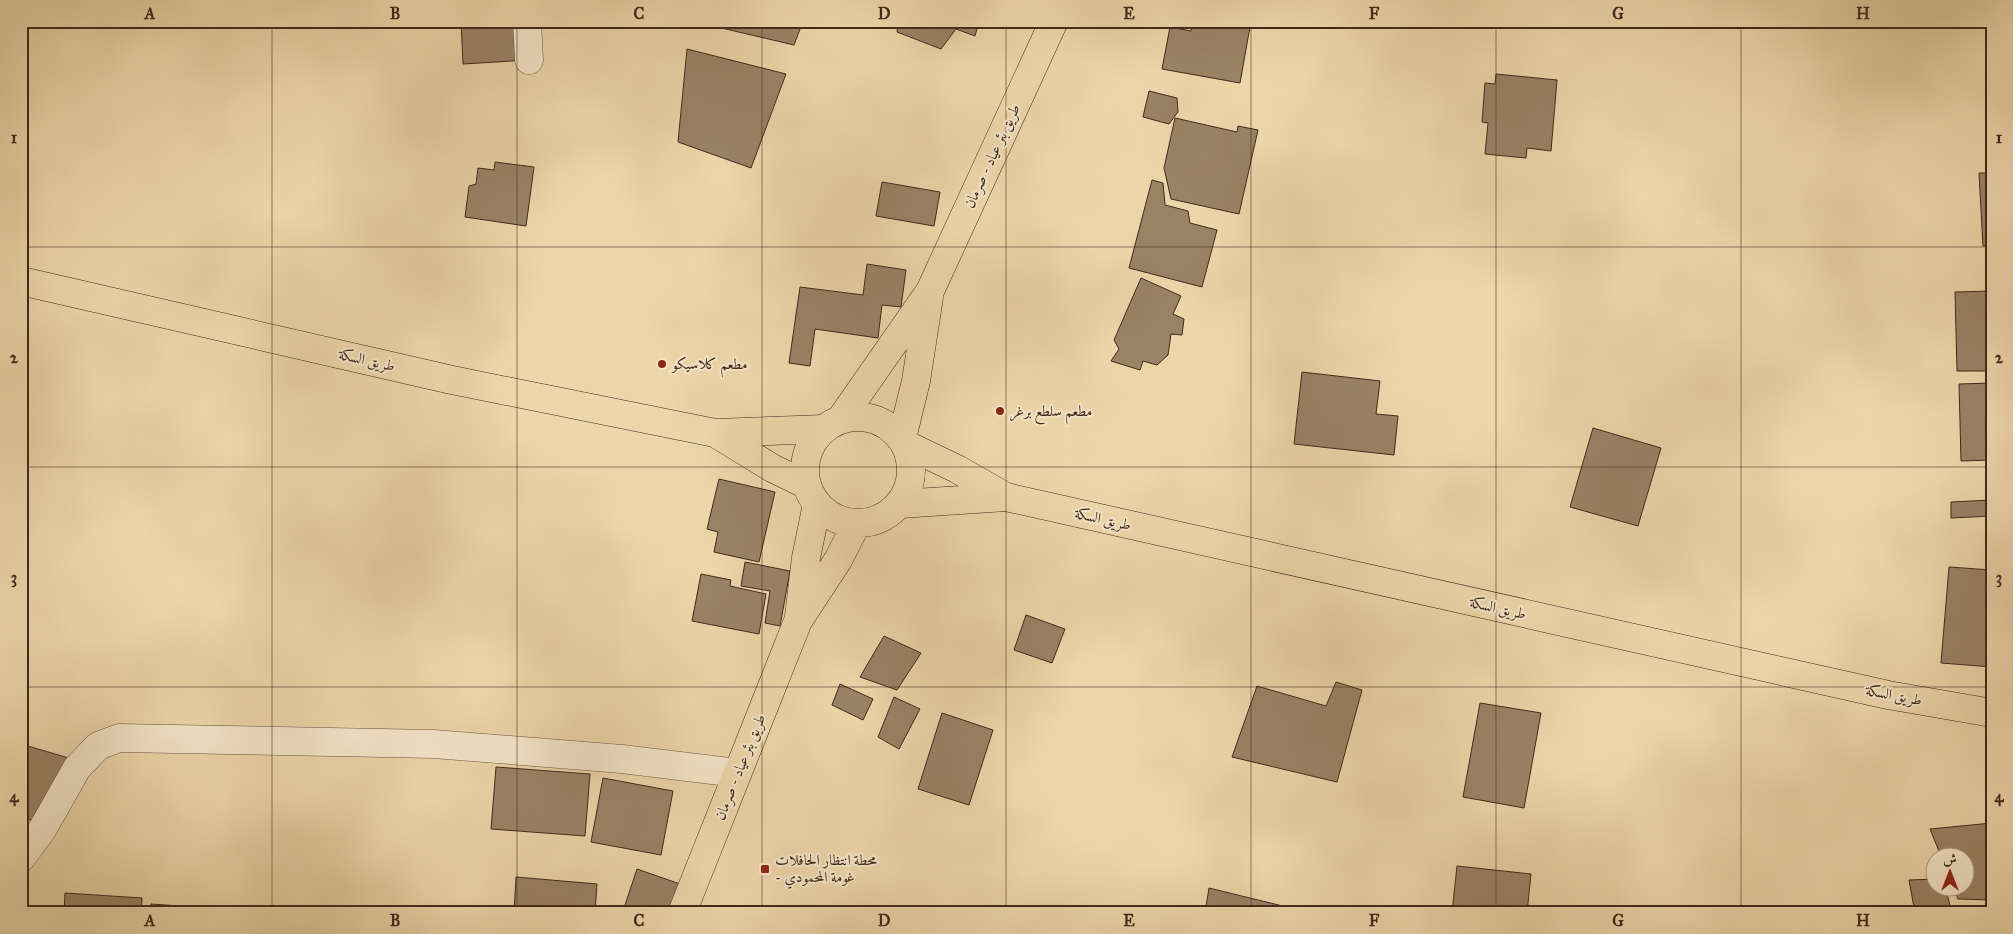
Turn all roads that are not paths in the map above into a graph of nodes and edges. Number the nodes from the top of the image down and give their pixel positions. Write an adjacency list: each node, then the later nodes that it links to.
1 (527, 21): 3 (street)
2 (1054, 21): 5 (main road, طريق بئر عياد - صرمان)
3 (529, 60)
4 (21, 281): 7 (main road, طريق السكة)
5 (930, 291): 6 (main road); 8 (main road)
6 (832, 424): 7 (main road); 8 (main road); 9 (main road)
7 (715, 433): 9 (main road)
8 (904, 441): 10 (main road, طريق السكة); 11 (main road)
9 (812, 495): 12 (main road); 13 (main road)
10 (1006, 497): 11 (main road, طريق السكة); 14 (main road, طريق السكة)
11 (900, 504): 12 (main road)
12 (856, 523): 13 (main road)
13 (798, 621): 15 (main road, طريق بئر عياد - صرمان)
14 (1992, 713)
15 (737, 774): 16 (street); 17 (main road, طريق بئر عياد - صرمان)
16 (21, 858)
17 (682, 913)

